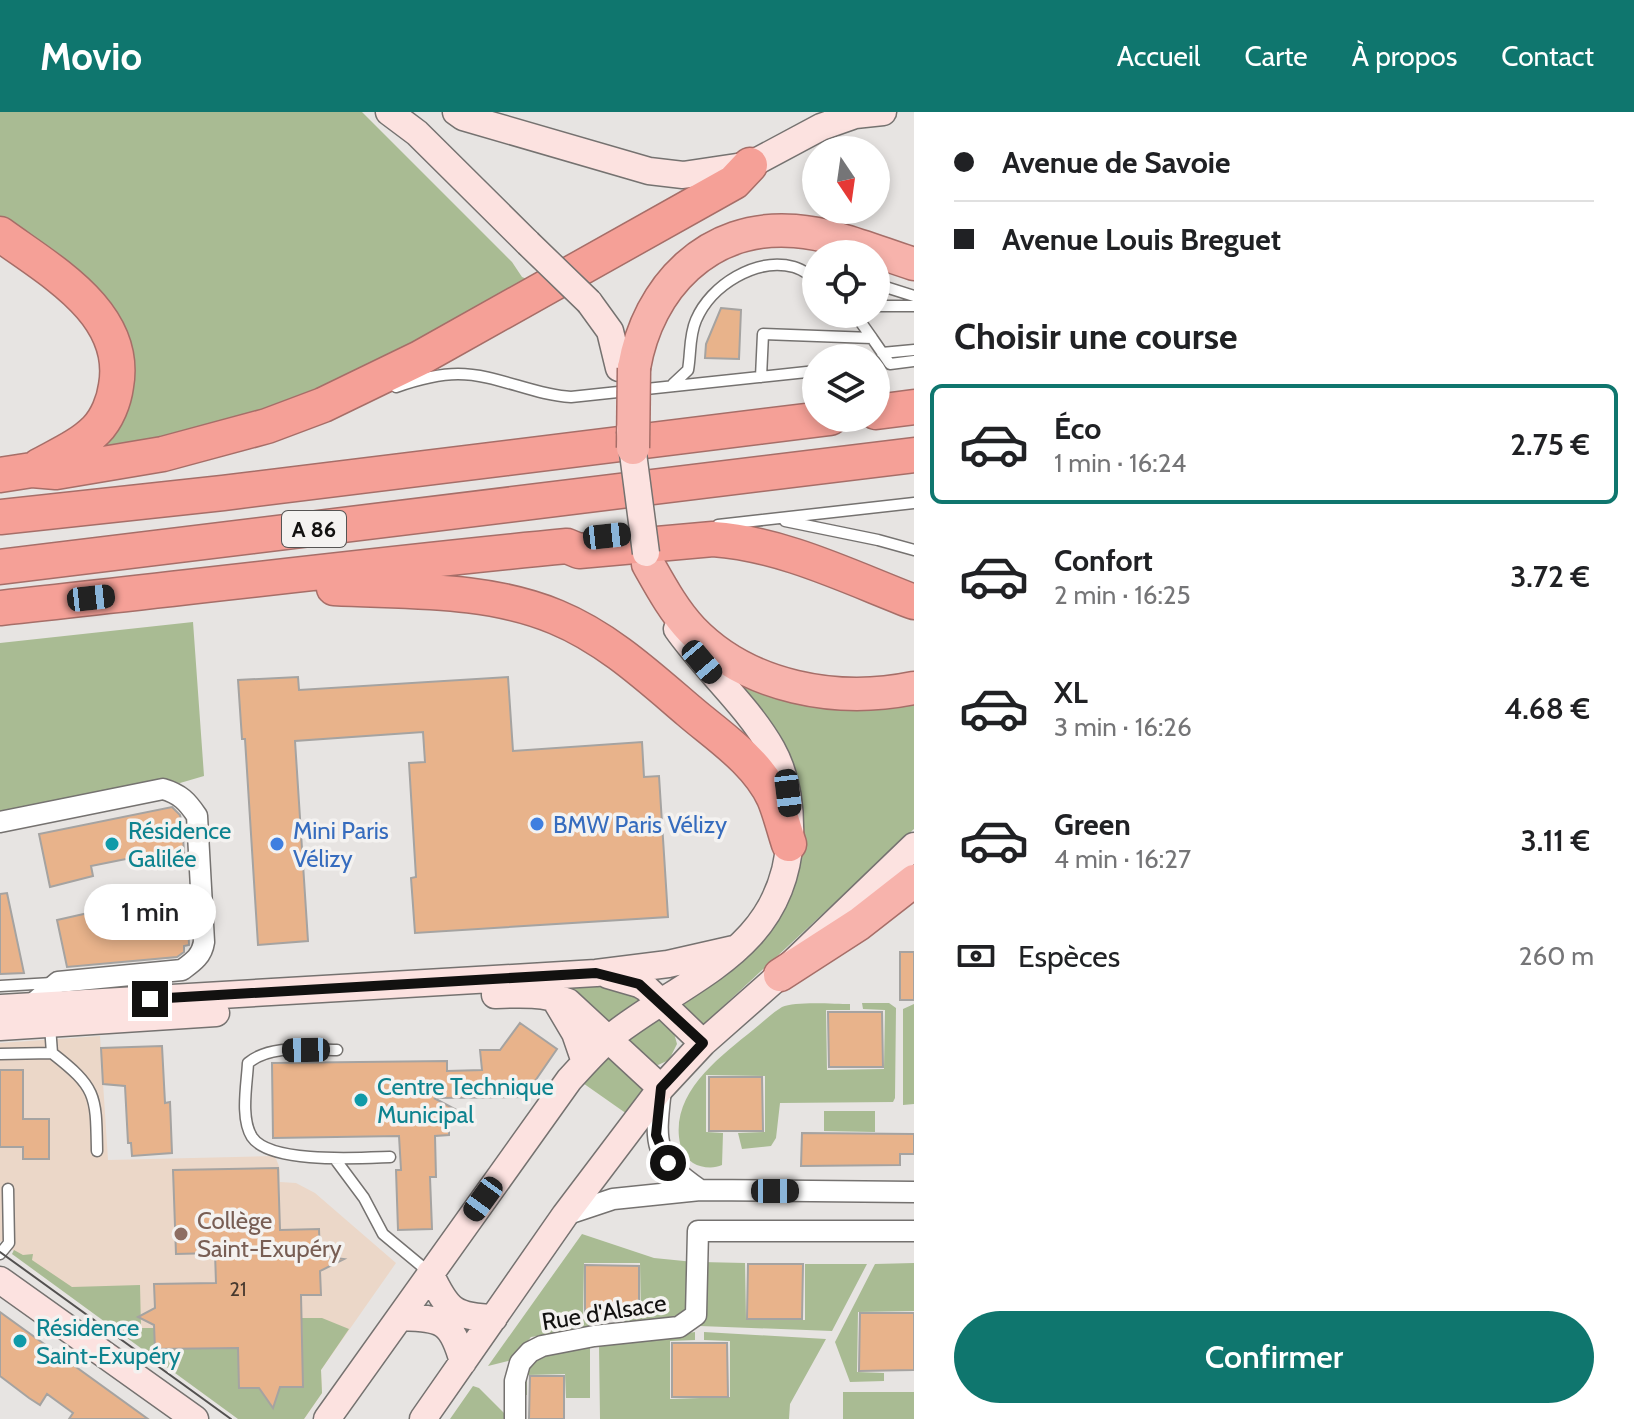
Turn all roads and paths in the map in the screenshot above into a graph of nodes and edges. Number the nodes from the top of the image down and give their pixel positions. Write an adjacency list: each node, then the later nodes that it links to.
1 (389, 112): 4 (main road)
2 (456, 112): 5 (main road)
3 (883, 112): 5 (main road)
4 (410, 123): 20 (main road, bridge)
5 (750, 165): 29 (highway)
6 (0, 234): 32 (highway)
7 (914, 264): 20 (highway)
8 (802, 270): 23 (lane)
9 (890, 288): 10 (lane)
10 (914, 296)
11 (890, 306): 12 (lane)
12 (914, 306)
13 (866, 328): 14 (lane)
14 (872, 338): 15 (lane); 22 (lane)
15 (876, 344)
16 (914, 350): 17 (lane)
17 (890, 352)
18 (914, 361): 19 (lane)
19 (890, 364)
20 (626, 368): 30 (highway, bridge)
21 (802, 373): 22 (lane)
22 (761, 377): 23 (lane)
23 (668, 386): 24 (lane)
24 (386, 391)
25 (361, 399): 29 (lane)
26 (914, 407): 27 (highway)
27 (890, 410)
28 (802, 421): 34 (highway, A 86)
29 (267, 426): 32 (highway)
30 (633, 448): 38 (main road, bridge)
31 (914, 455): 40 (highway, A 86)
32 (16, 472)
33 (914, 503): 35 (lane)
34 (0, 517)
35 (776, 519): 36 (lane); 39 (lane)
36 (700, 527)
37 (625, 534): 38 (lane)
38 (650, 549): 44 (highway); 46 (main road)
39 (914, 550)
40 (0, 567)
41 (242, 583): 42 (highway); 43 (highway); 46 (highway)
42 (914, 602)
43 (0, 608)
44 (914, 688)
45 (0, 822): 52 (street)
46 (789, 844): 49 (main road)
47 (914, 846): 51 (main road)
48 (914, 881): 51 (highway)
49 (737, 948): 50 (main road); 55 (main road)
50 (596, 973): 55 (main road); 57 (main road)
51 (780, 975): 60 (main road)
52 (58, 982): 53 (lane); 57 (street)
53 (0, 986)
54 (554, 996): 57 (main road); 59 (main road); 64 (main road)
55 (661, 1003): 59 (main road); 60 (main road)
56 (0, 1008): 57 (main road)
57 (40, 1015): 58 (main road); 62 (lane)
58 (0, 1027)
59 (609, 1039): 64 (main road); 65 (main road)
60 (703, 1043): 65 (main road)
61 (337, 1050): 68 (lane)
62 (52, 1053): 63 (lane); 66 (lane)
63 (0, 1054)
64 (585, 1062): 75 (main road)
65 (661, 1088): 70 (street); 72 (main road)
66 (97, 1151)
67 (390, 1157): 68 (lane)
68 (335, 1159): 75 (lane)
69 (8, 1189): 74 (lane)
70 (700, 1190): 71 (street); 72 (street)
71 (914, 1192)
72 (565, 1215): 78 (main road)
73 (914, 1231): 83 (street, Rue d'Alsace)
74 (0, 1254)
75 (430, 1273): 77 (main road); 78 (main road)
76 (0, 1280): 80 (main road)
77 (400, 1317): 79 (main road); 81 (main road)
78 (494, 1318): 79 (main road)
79 (463, 1362): 82 (main road)
80 (195, 1419)
81 (327, 1419)
82 (423, 1419)
83 (515, 1419)

